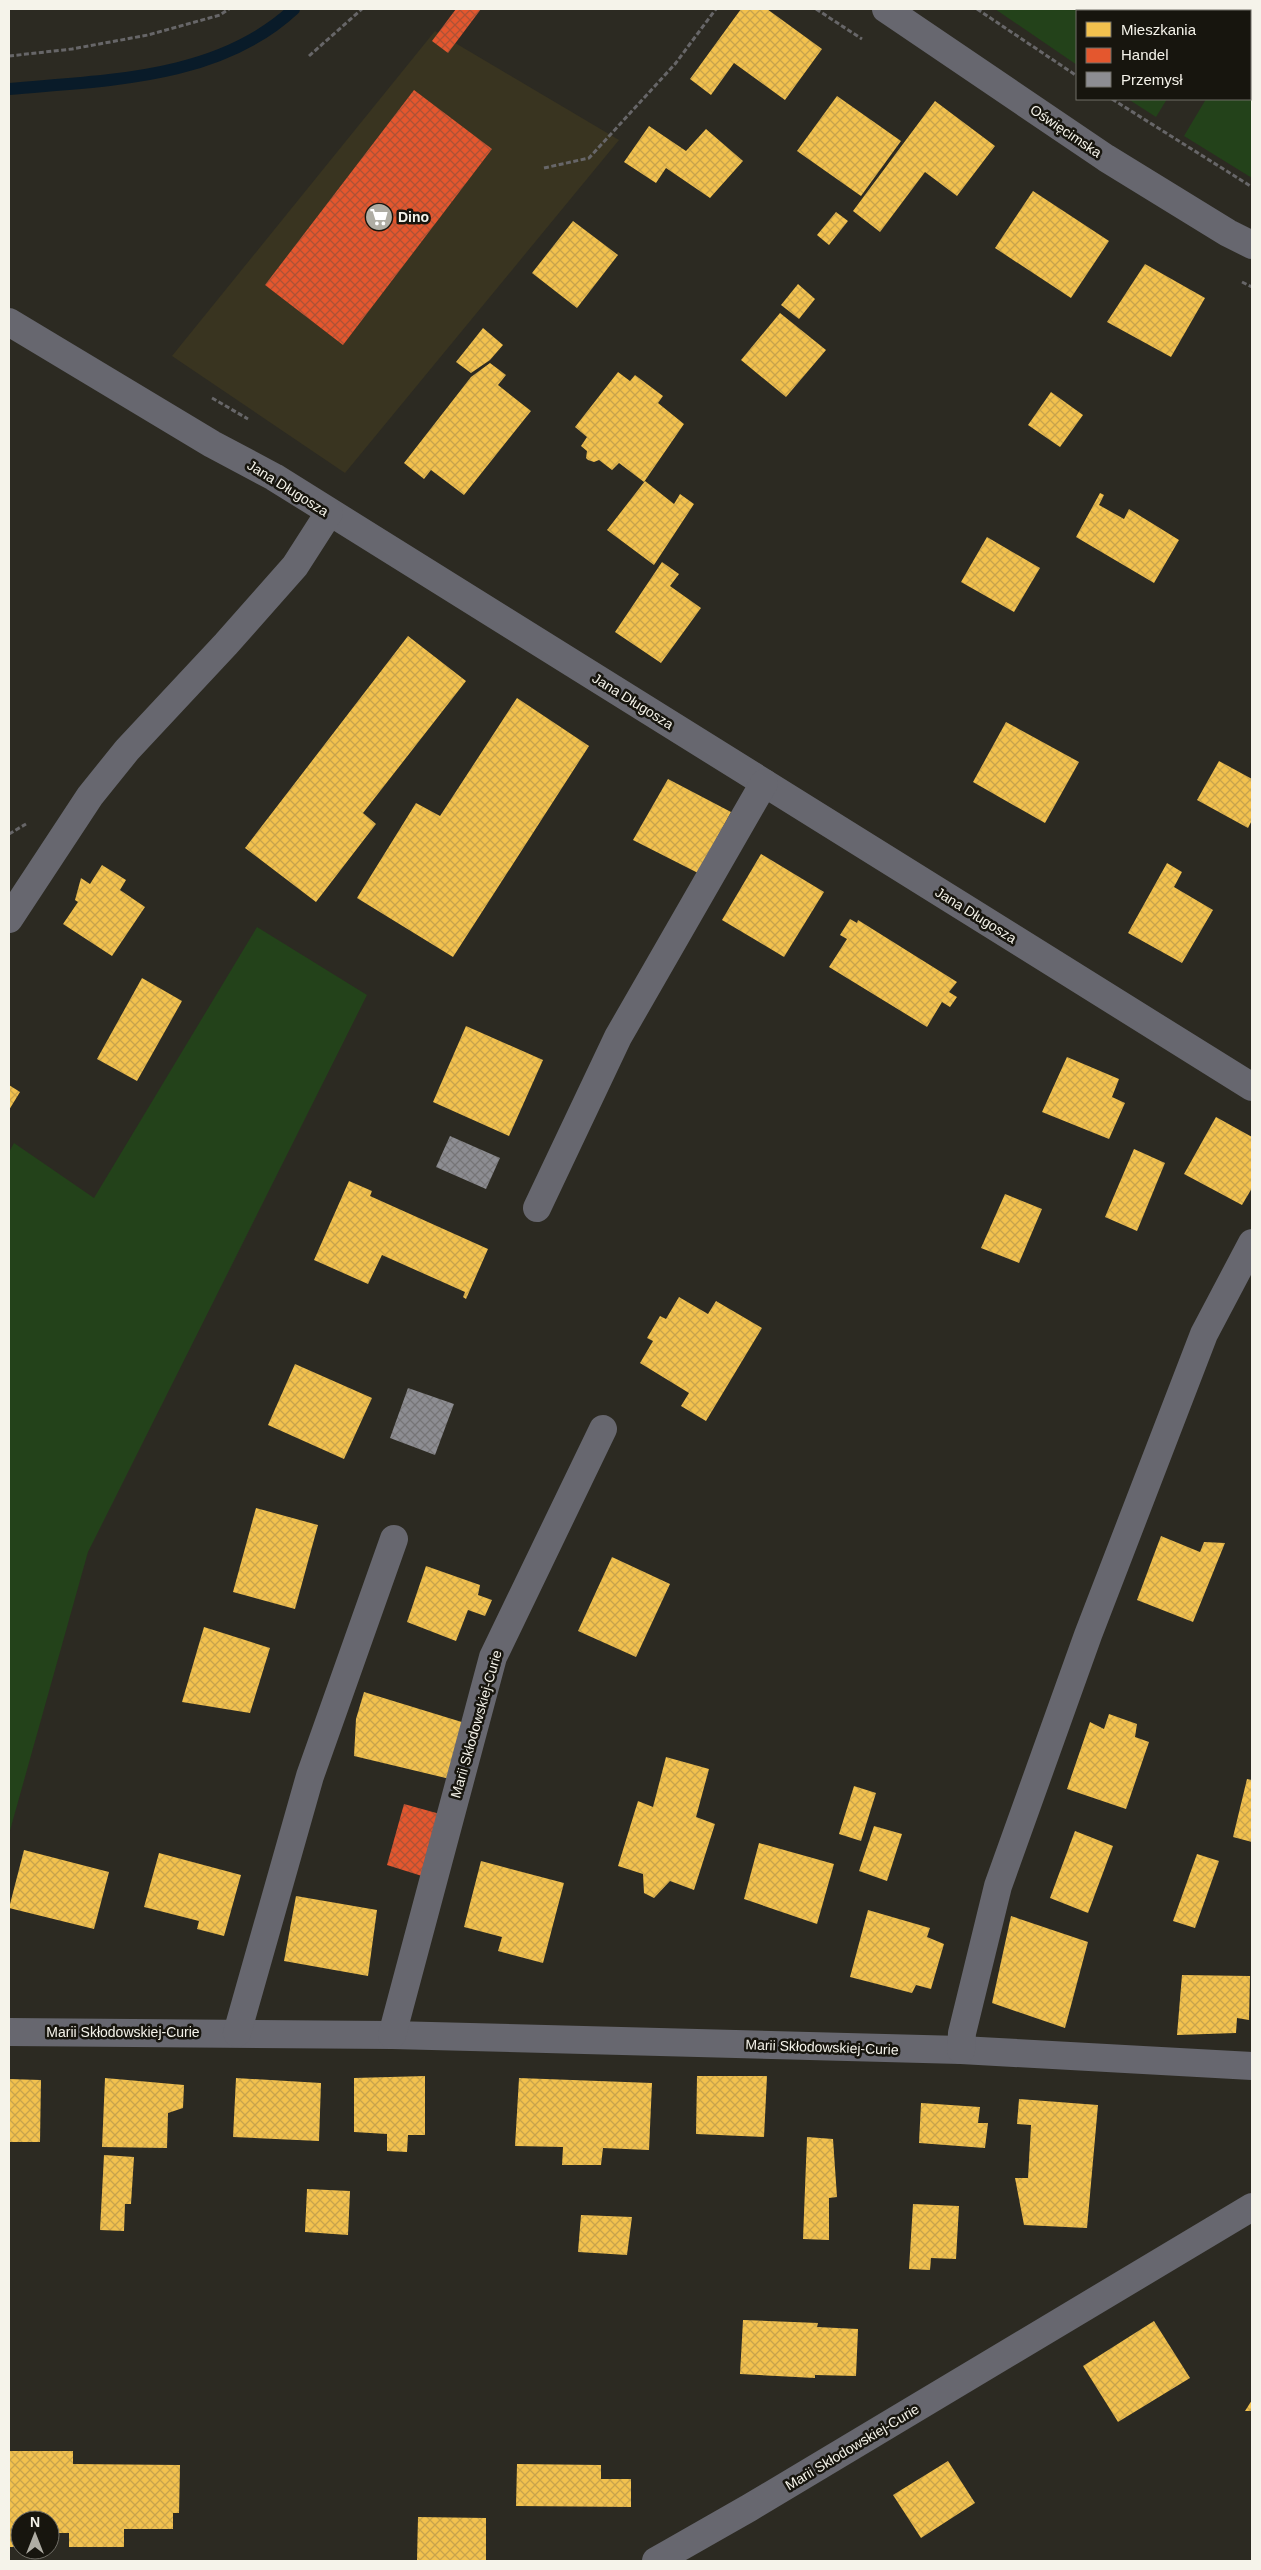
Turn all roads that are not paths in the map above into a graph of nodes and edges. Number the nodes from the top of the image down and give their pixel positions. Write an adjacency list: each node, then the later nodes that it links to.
1 (886, 9): 2 (street, Oświęcimska)
2 (1252, 245)
3 (9, 322): 4 (street, Jana Długosza)
4 (329, 513): 5 (street, Jana Długosza); 6 (street)
5 (764, 783): 7 (street, Jana Długosza); 8 (street)
6 (9, 919)
7 (1252, 1087)
8 (537, 1208)
9 (1252, 1243): 15 (street)
10 (603, 1429): 14 (street, Marii Skłodowskiej-Curie)
11 (394, 1539): 13 (street)
12 (9, 2032): 13 (street, Marii Skłodowskiej-Curie)
13 (237, 2033): 14 (street, Marii Skłodowskiej-Curie)
14 (392, 2035): 15 (street, Marii Skłodowskiej-Curie)
15 (961, 2050): 16 (street, Marii Skłodowskiej-Curie)
16 (1252, 2066)
17 (1252, 2207): 18 (street, Marii Skłodowskiej-Curie)
18 (656, 2561)

